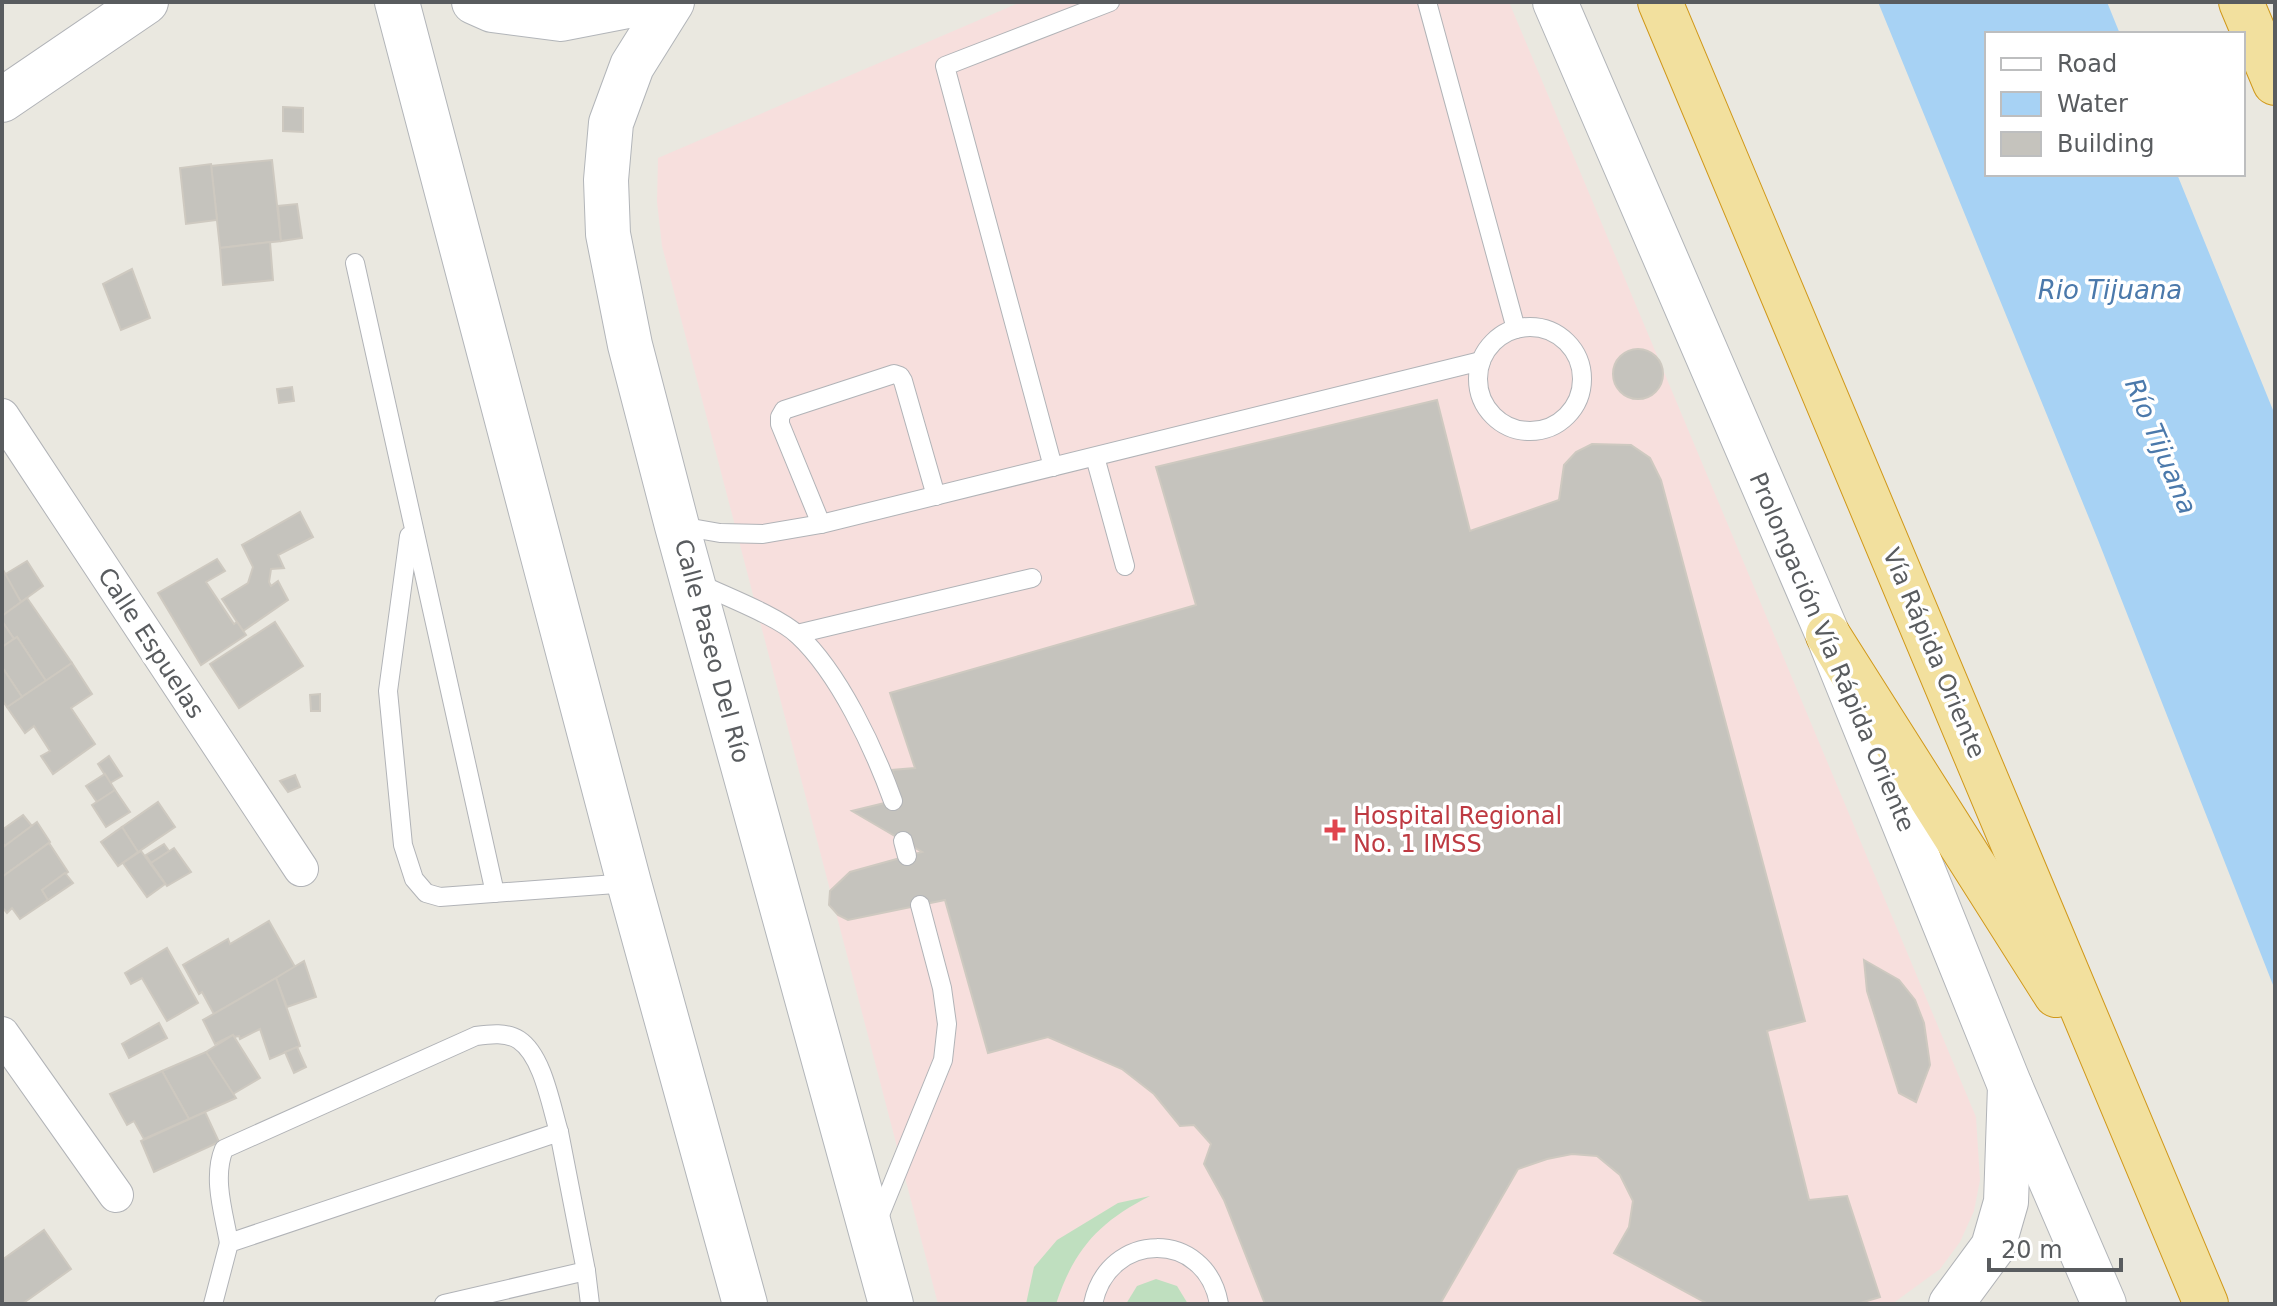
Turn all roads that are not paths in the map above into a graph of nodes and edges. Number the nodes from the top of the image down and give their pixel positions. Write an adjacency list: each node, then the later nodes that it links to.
1 (146, 2): 12 (main road)
2 (397, 2): 30 (main road)
3 (474, 2): 4 (main road)
4 (635, 2)
5 (672, 2): 22 (main road, Calle Paseo Del Río)
6 (1110, 2): 18 (lane)
7 (1427, 2): 14 (lane)
8 (1555, 2): 27 (main road, Prolongación Vía Rápida Oriente)
9 (1660, 2): 35 (highway, Vía Rápida Oriente)
10 (2241, 2): 11 (highway)
11 (2275, 83)
12 (2, 100)
13 (355, 263): 20 (lane)
14 (1516, 329): 15 (lane); 15 (lane)
15 (1481, 361): 17 (lane)
16 (2, 416): 29 (street, Calle Espuelas)
17 (1095, 457): 18 (lane); 23 (lane)
18 (1053, 467): 19 (lane)
19 (936, 496): 21 (lane); 21 (lane)
20 (410, 521): 31 (lane); 31 (lane)
21 (821, 524): 22 (lane)
22 (677, 526): 25 (main road, Calle Paseo Del Río)
23 (1125, 566)
24 (1032, 578): 26 (lane)
25 (692, 580): 26 (lane); 38 (main road, Calle Paseo Del Río)
26 (797, 634): 28 (lane)
27 (1828, 635): 34 (main road, Prolongación Vía Rápida Oriente); 35 (highway)
28 (893, 801)
29 (301, 869)
30 (629, 883): 31 (lane); 45 (main road)
31 (495, 893)
32 (920, 905): 38 (lane)
33 (2, 1034): 37 (street)
34 (2010, 1086): 48 (main road); 49 (main road, Prolongación Vía Rápida Oriente)
35 (2119, 1092): 50 (highway, Vía Rápida Oriente)
36 (559, 1132): 39 (lane); 39 (lane); 40 (lane)
37 (116, 1195)
38 (872, 1235): 46 (main road, Calle Paseo Del Río)
39 (229, 1243): 42 (lane)
40 (586, 1271): 43 (lane); 44 (lane)
41 (1219, 1299): 47 (lane)
42 (213, 1304)
43 (444, 1304)
44 (590, 1304)
45 (745, 1304)
46 (891, 1304)
47 (1093, 1304)
48 (1951, 1304)
49 (2104, 1304)
50 (2206, 1304)

